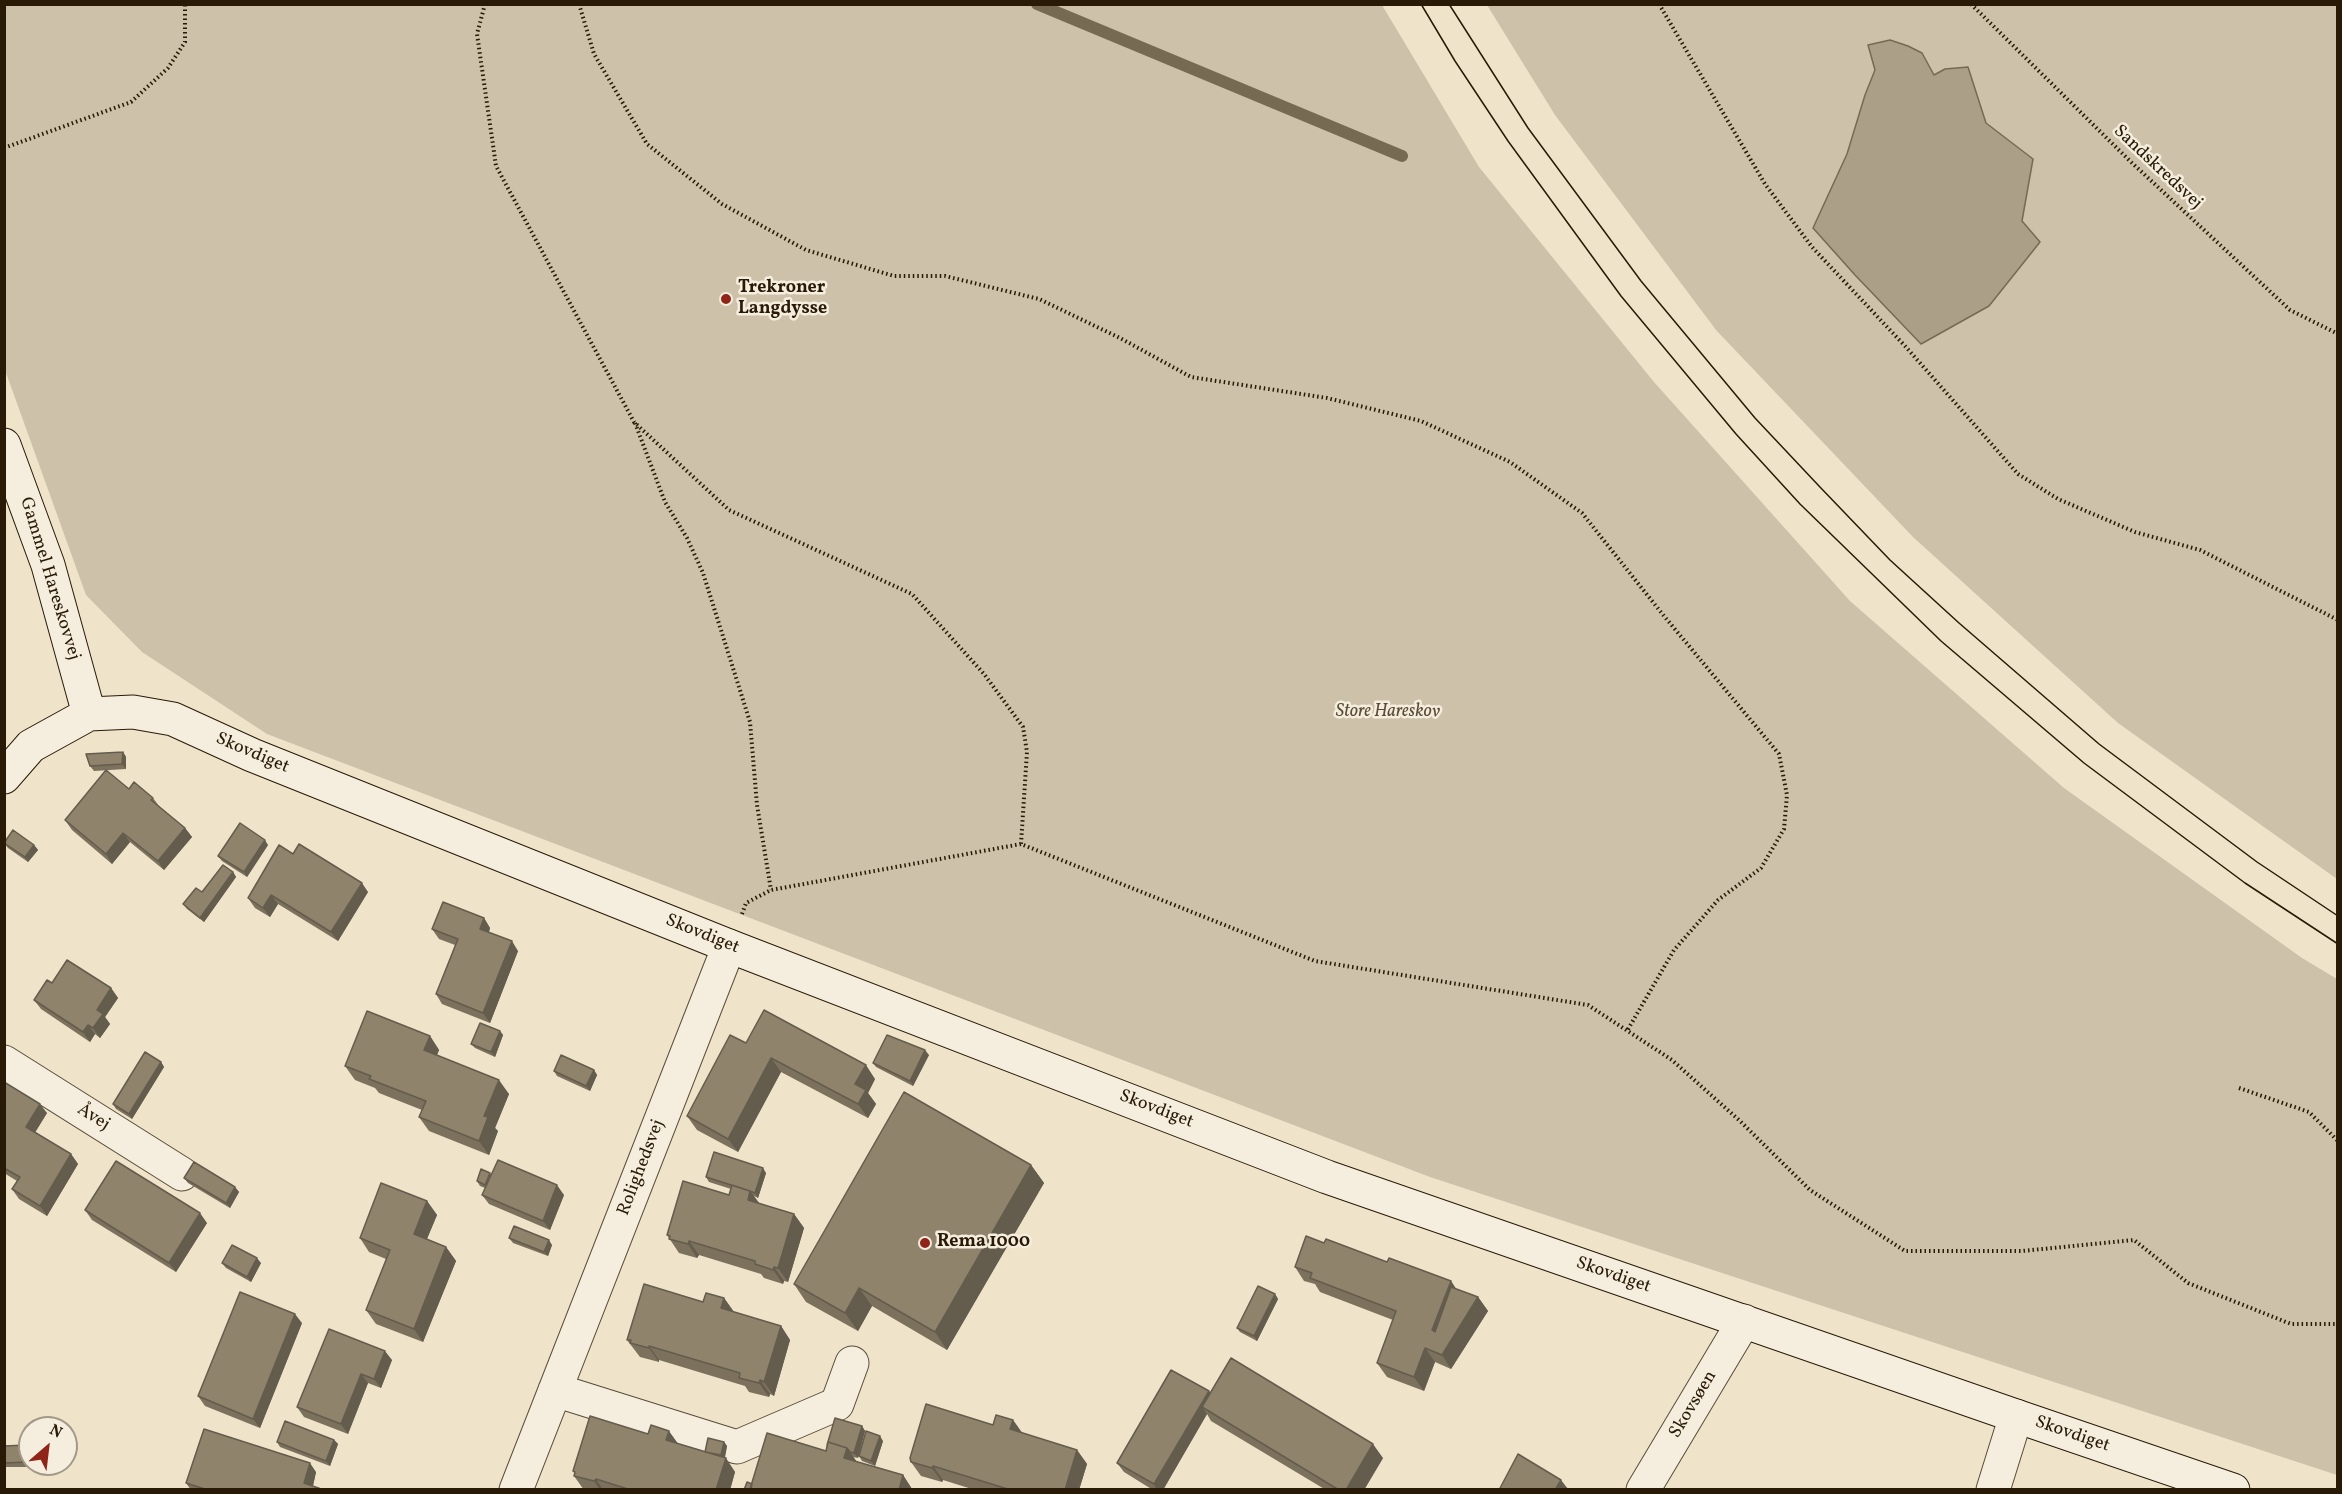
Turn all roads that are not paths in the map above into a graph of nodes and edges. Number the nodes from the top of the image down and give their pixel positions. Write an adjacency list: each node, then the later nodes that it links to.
1 (4, 444): 2 (street, Gammel Hareskovvej)
2 (89, 714): 3 (street); 4 (street, Skovdiget)
3 (4, 777)
4 (729, 946): 7 (street, Skovdiget); 9 (street, Rolighedsvej)
5 (4, 1062): 6 (street, Åvej)
6 (182, 1174)
7 (1744, 1321): 10 (street, Skovdiget); 12 (street, Skovsøen)
8 (852, 1364): 9 (street)
9 (555, 1390): 11 (street, Rolighedsvej)
10 (2016, 1416): 13 (street); 14 (street, Skovdiget)
11 (516, 1490)
12 (1643, 1490)
13 (1993, 1490)
14 (2233, 1490)

